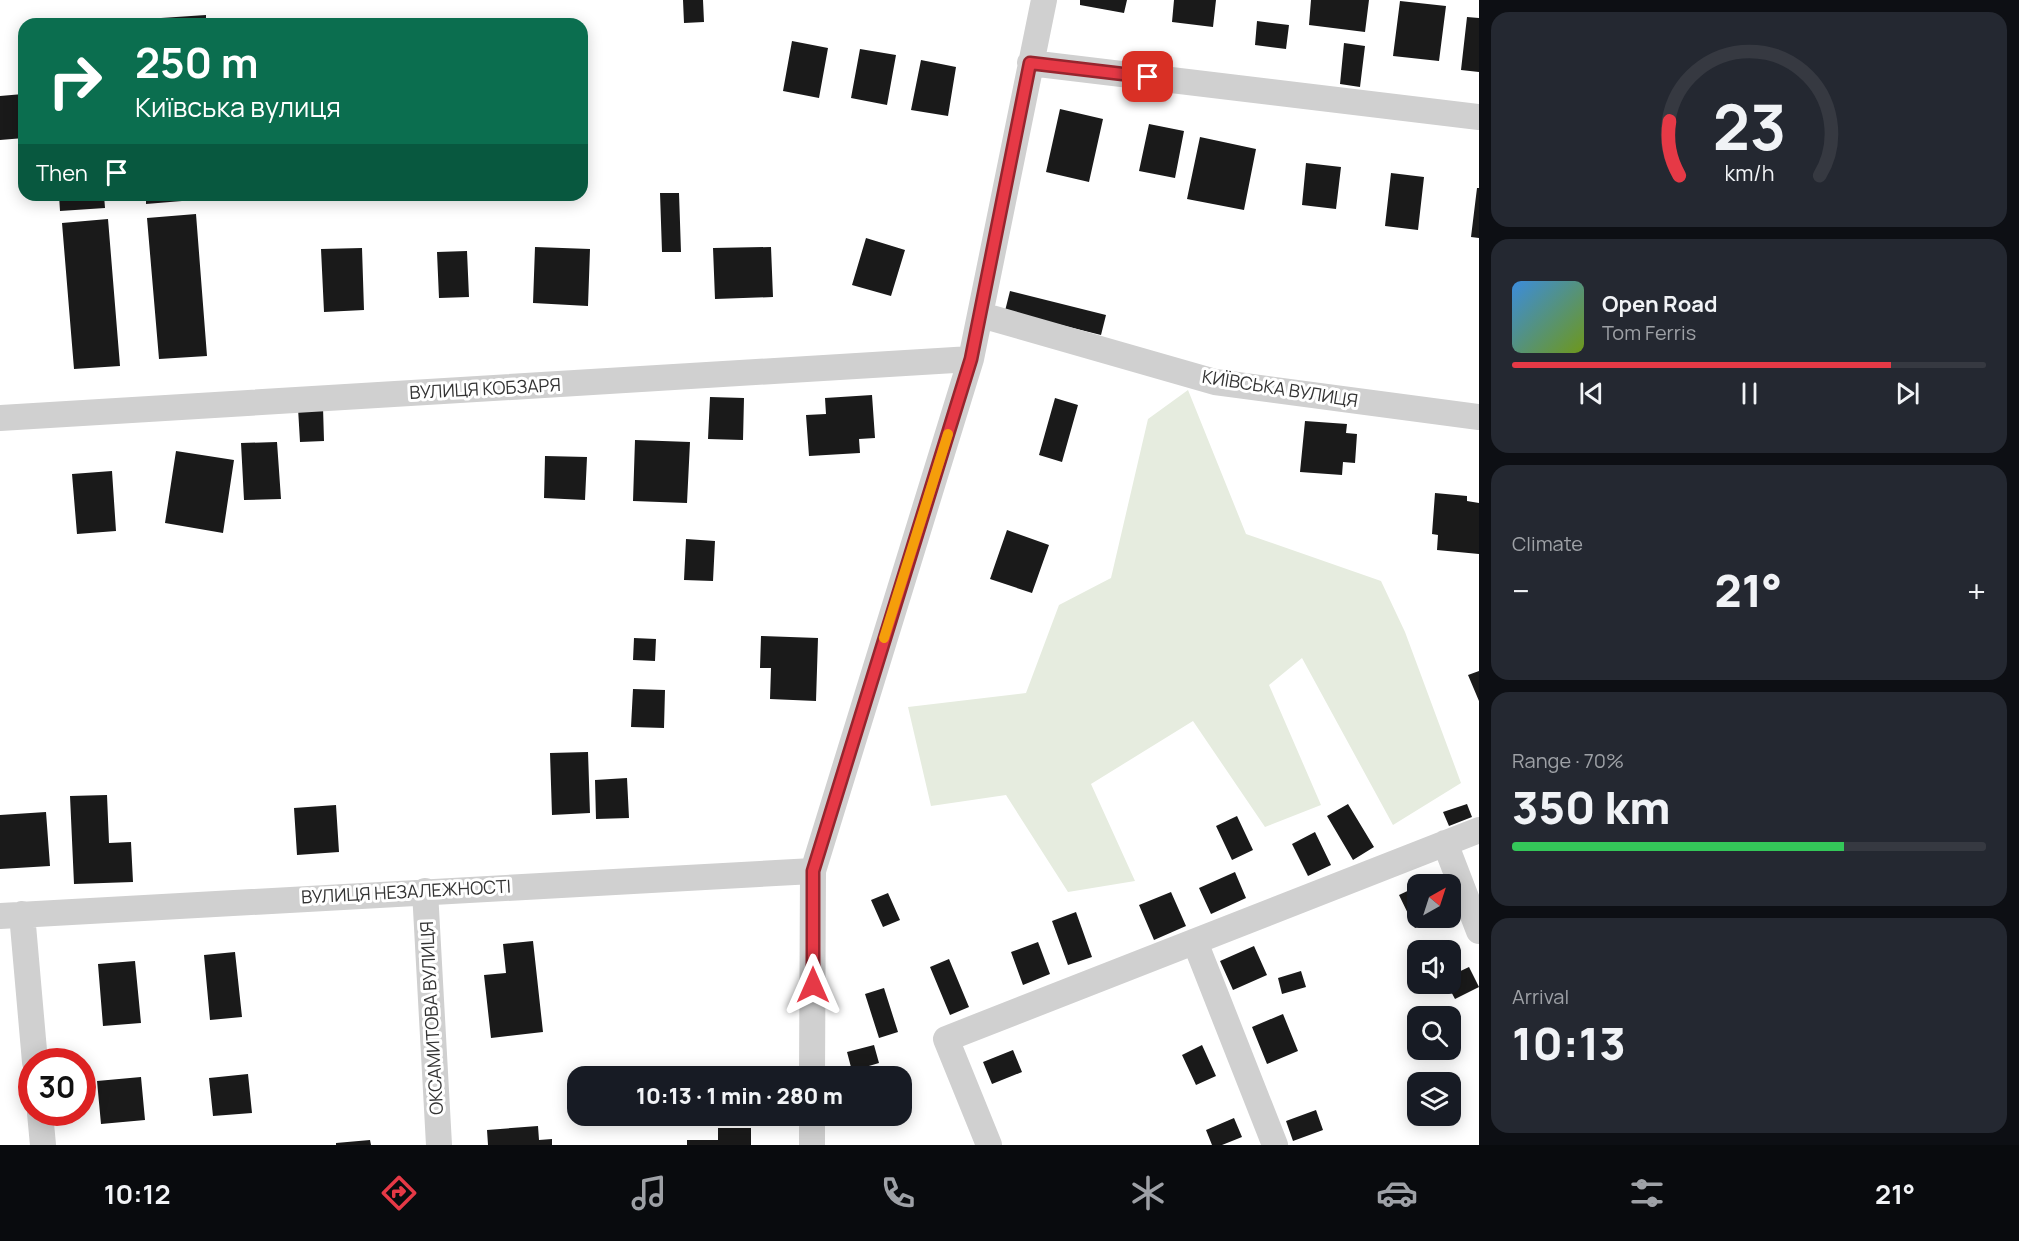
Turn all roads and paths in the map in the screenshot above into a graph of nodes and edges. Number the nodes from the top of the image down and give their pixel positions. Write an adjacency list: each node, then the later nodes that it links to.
1 (1044, 0): 2 (street)
2 (1030, 63): 3 (street); 4 (street)
3 (1479, 117)
4 (981, 315): 5 (street); 6 (street, КИЇВСЬКА ВУЛИЦЯ)
5 (971, 359): 7 (street, ВУЛИЦЯ КОБЗАРЯ); 10 (street)
6 (1479, 417)
7 (0, 418)
8 (1479, 830): 9 (street)
9 (1445, 843): 13 (street); 14 (street)
10 (813, 871): 11 (street, ВУЛИЦЯ НЕЗАЛЕЖНОСТІ); 16 (street)
11 (424, 891): 12 (street, ВУЛИЦЯ НЕЗАЛЕЖНОСТІ); 20 (street, ОКСАМИТОВА ВУЛИЦЯ)
12 (11, 915): 15 (street)
13 (1479, 931)
14 (1195, 942): 22 (street); 23 (street)
15 (33, 1048)
16 (812, 1066)
17 (41, 1126): 19 (street)
18 (812, 1126): 21 (street)
19 (43, 1145)
20 (439, 1145)
21 (812, 1145)
22 (989, 1145)
23 (1275, 1145)

